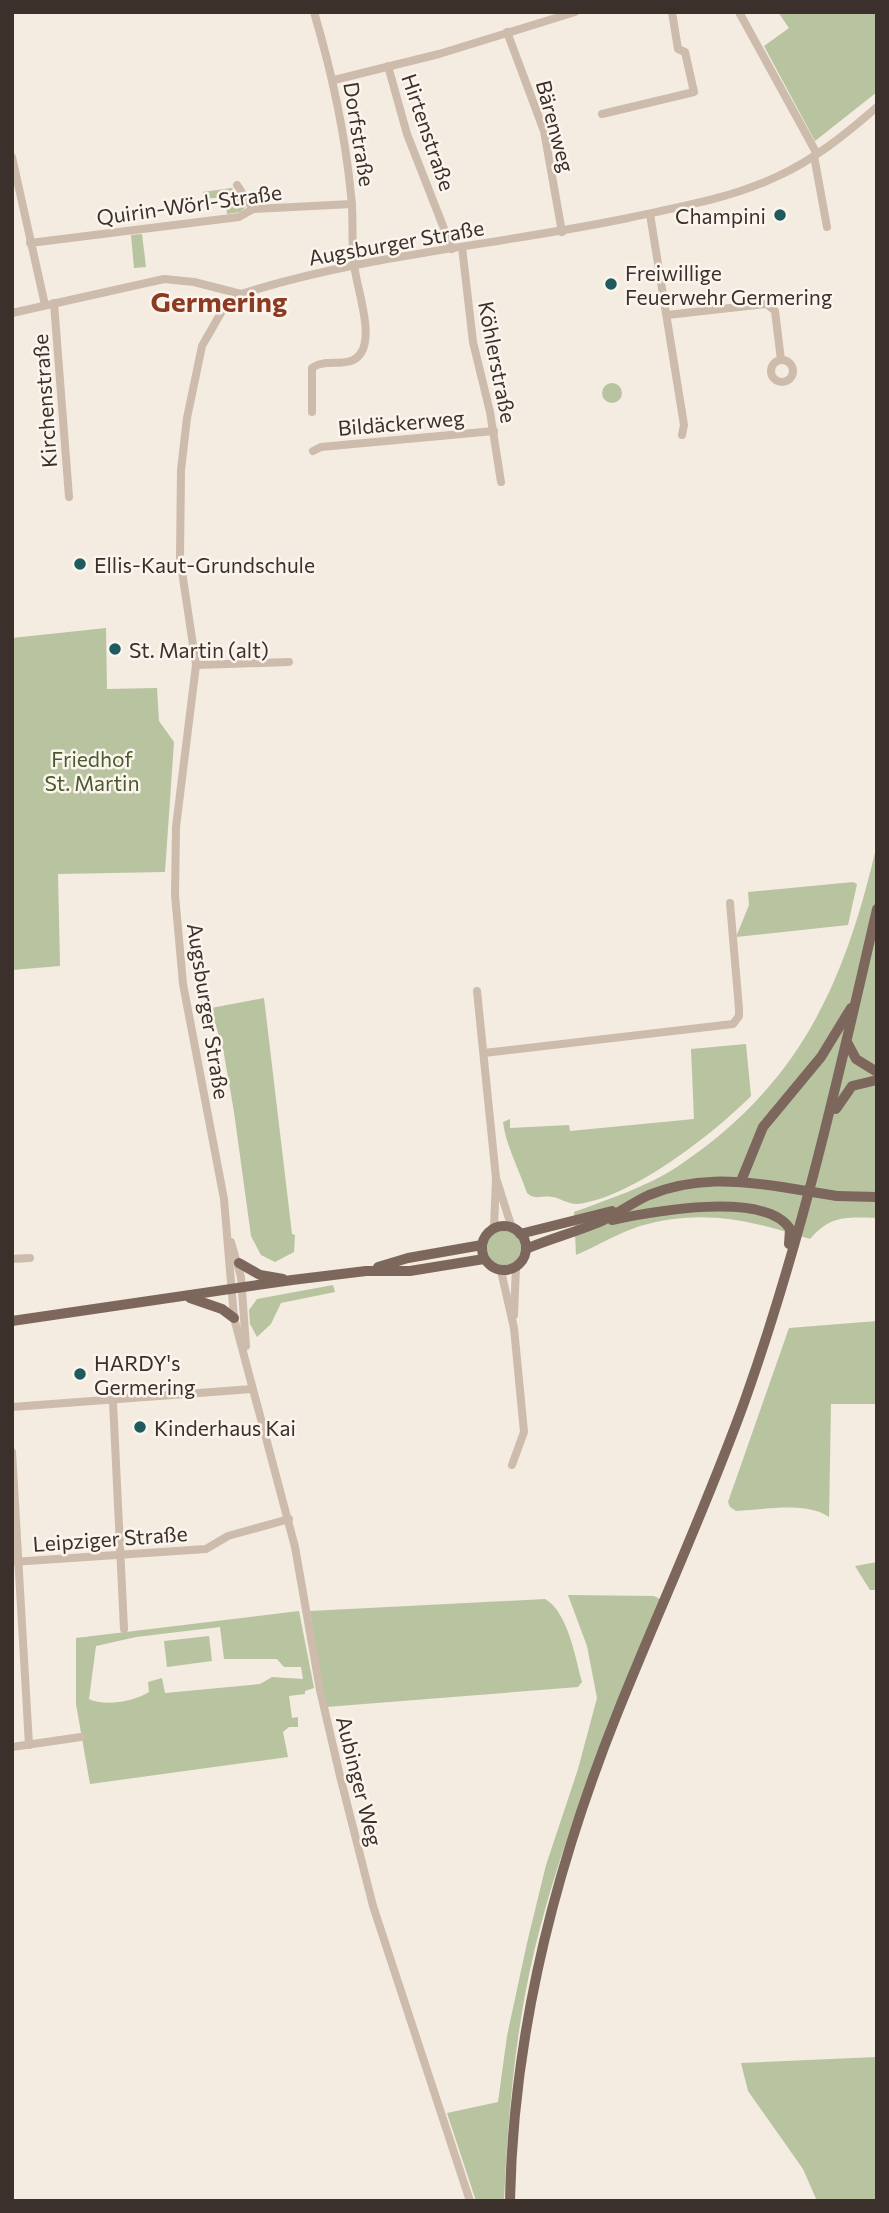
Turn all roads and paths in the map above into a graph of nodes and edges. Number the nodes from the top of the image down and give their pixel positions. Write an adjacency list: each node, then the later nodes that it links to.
1 (314, 12): 7 (street, Dorfstraße)
2 (575, 12): 5 (street)
3 (672, 12): 9 (street)
4 (739, 12): 10 (street)
5 (507, 32): 6 (street); 17 (street, Bärenweg)
6 (388, 66): 7 (street); 20 (street, Hirtenstraße)
7 (334, 80): 13 (street, Dorfstraße)
8 (877, 107): 10 (street, Augsburger Straße)
9 (602, 114)
10 (815, 155): 15 (street, Augsburger Straße); 16 (street)
11 (12, 157): 18 (street, Kirchenstraße)
12 (237, 185): 14 (street)
13 (352, 204): 14 (street, Quirin-Wörl-Straße); 21 (street, Dorfstraße)
14 (253, 209): 18 (street, Quirin-Wörl-Straße)
15 (650, 214): 17 (street, Augsburger Straße); 25 (street)
16 (827, 227)
17 (562, 232): 19 (street, Augsburger Straße)
18 (30, 243): 23 (street, Kirchenstraße)
19 (462, 247): 20 (street, Augsburger Straße); 28 (street, Köhlerstraße)
20 (452, 249): 21 (street, Augsburger Straße)
21 (354, 264): 22 (street, Augsburger Straße); 27 (street, Dorfstraße)
22 (241, 294): 23 (street); 34 (street, Augsburger Straße)
23 (49, 304): 24 (street); 32 (street, Kirchenstraße)
24 (12, 313)
25 (667, 315): 26 (street); 29 (street)
26 (781, 359)
27 (312, 412)
28 (494, 431): 30 (street, Bildäckerweg); 31 (street, Köhlerstraße)
29 (682, 435)
30 (313, 451)
31 (501, 482)
32 (69, 497)
33 (289, 662): 34 (street)
34 (196, 665): 51 (street, Augsburger Straße)
35 (730, 903): 40 (street)
36 (877, 909): 38 (main road)
37 (477, 991): 40 (street)
38 (857, 997): 39 (main road); 45 (main road)
39 (847, 1042): 41 (main road); 43 (main road)
40 (484, 1053): 44 (street)
41 (877, 1072)
42 (877, 1080): 43 (main road)
43 (831, 1112): 57 (main road)
44 (496, 1178): 49 (street); 50 (street)
45 (741, 1181): 46 (main road, bridge); 47 (main road)
46 (877, 1197)
47 (625, 1208): 48 (main road); 50 (main road)
48 (599, 1222): 53 (main road); 57 (main road)
49 (494, 1228): 50 (main road); 52 (main road)
50 (516, 1231): 53 (main road)
51 (229, 1236): 58 (street, Augsburger Straße); 63 (street, Augsburger Straße)
52 (482, 1245): 56 (main road); 61 (main road)
53 (526, 1249): 59 (main road)
54 (30, 1258): 55 (street)
55 (12, 1259)
56 (484, 1259): 60 (main road); 61 (main road)
57 (791, 1259): 82 (main road)
58 (239, 1263): 62 (main road); 63 (street, Augsburger Straße)
59 (516, 1267): 60 (main road); 67 (street)
60 (501, 1270): 67 (street)
61 (366, 1271): 62 (main road)
62 (292, 1280): 63 (main road)
63 (236, 1290): 64 (main road); 65 (street, Aubinger Weg); 68 (street, Aubinger Weg)
64 (188, 1297): 65 (main road); 66 (main road)
65 (234, 1318): 68 (street, Aubinger Weg)
66 (12, 1321)
67 (514, 1328): 73 (street)
68 (247, 1362): 69 (street, Aubinger Weg)
69 (252, 1389): 70 (street); 74 (street, Aubinger Weg)
70 (113, 1402): 71 (street); 75 (street)
71 (12, 1407)
72 (12, 1452): 76 (street)
73 (512, 1465)
74 (289, 1520): 75 (street, Leipziger Straße); 81 (street, Aubinger Weg)
75 (120, 1553): 76 (street, Leipziger Straße); 77 (street)
76 (16, 1562): 79 (street)
77 (124, 1629)
78 (81, 1738): 79 (street)
79 (29, 1745): 80 (street)
80 (12, 1747)
81 (470, 2201)
82 (510, 2201)

